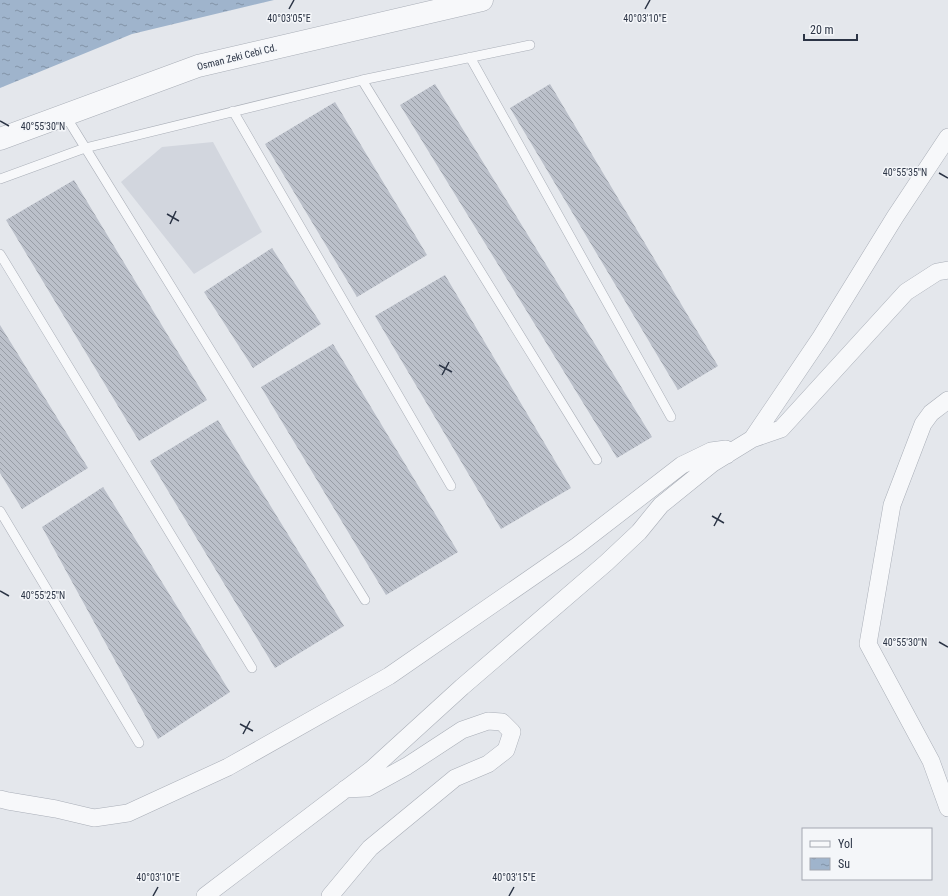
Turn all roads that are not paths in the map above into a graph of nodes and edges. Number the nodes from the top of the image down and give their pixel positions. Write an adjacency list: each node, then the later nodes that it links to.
1 (482, 0): 6 (street, Osman Zeki Cebi Cd.)
2 (530, 45): 3 (lane)
3 (470, 57): 4 (lane); 14 (lane)
4 (362, 80): 5 (lane); 17 (lane)
5 (233, 111): 9 (lane); 18 (lane)
6 (65, 115): 8 (street, Osman Zeki Cebi Cd.); 9 (lane)
7 (948, 137): 15 (street)
8 (0, 139)
9 (85, 148): 10 (lane); 20 (lane)
10 (0, 179)
11 (0, 254): 21 (lane)
12 (948, 270): 15 (street)
13 (948, 400): 25 (street)
14 (671, 416)
15 (752, 439): 16 (street)
16 (727, 455): 23 (street); 24 (street)
17 (597, 460)
18 (450, 486)
19 (0, 511): 22 (lane)
20 (365, 600)
21 (252, 668)
22 (139, 742)
23 (345, 789): 26 (street); 27 (street)
24 (0, 799)
25 (948, 808)
26 (205, 896)
27 (330, 896)

